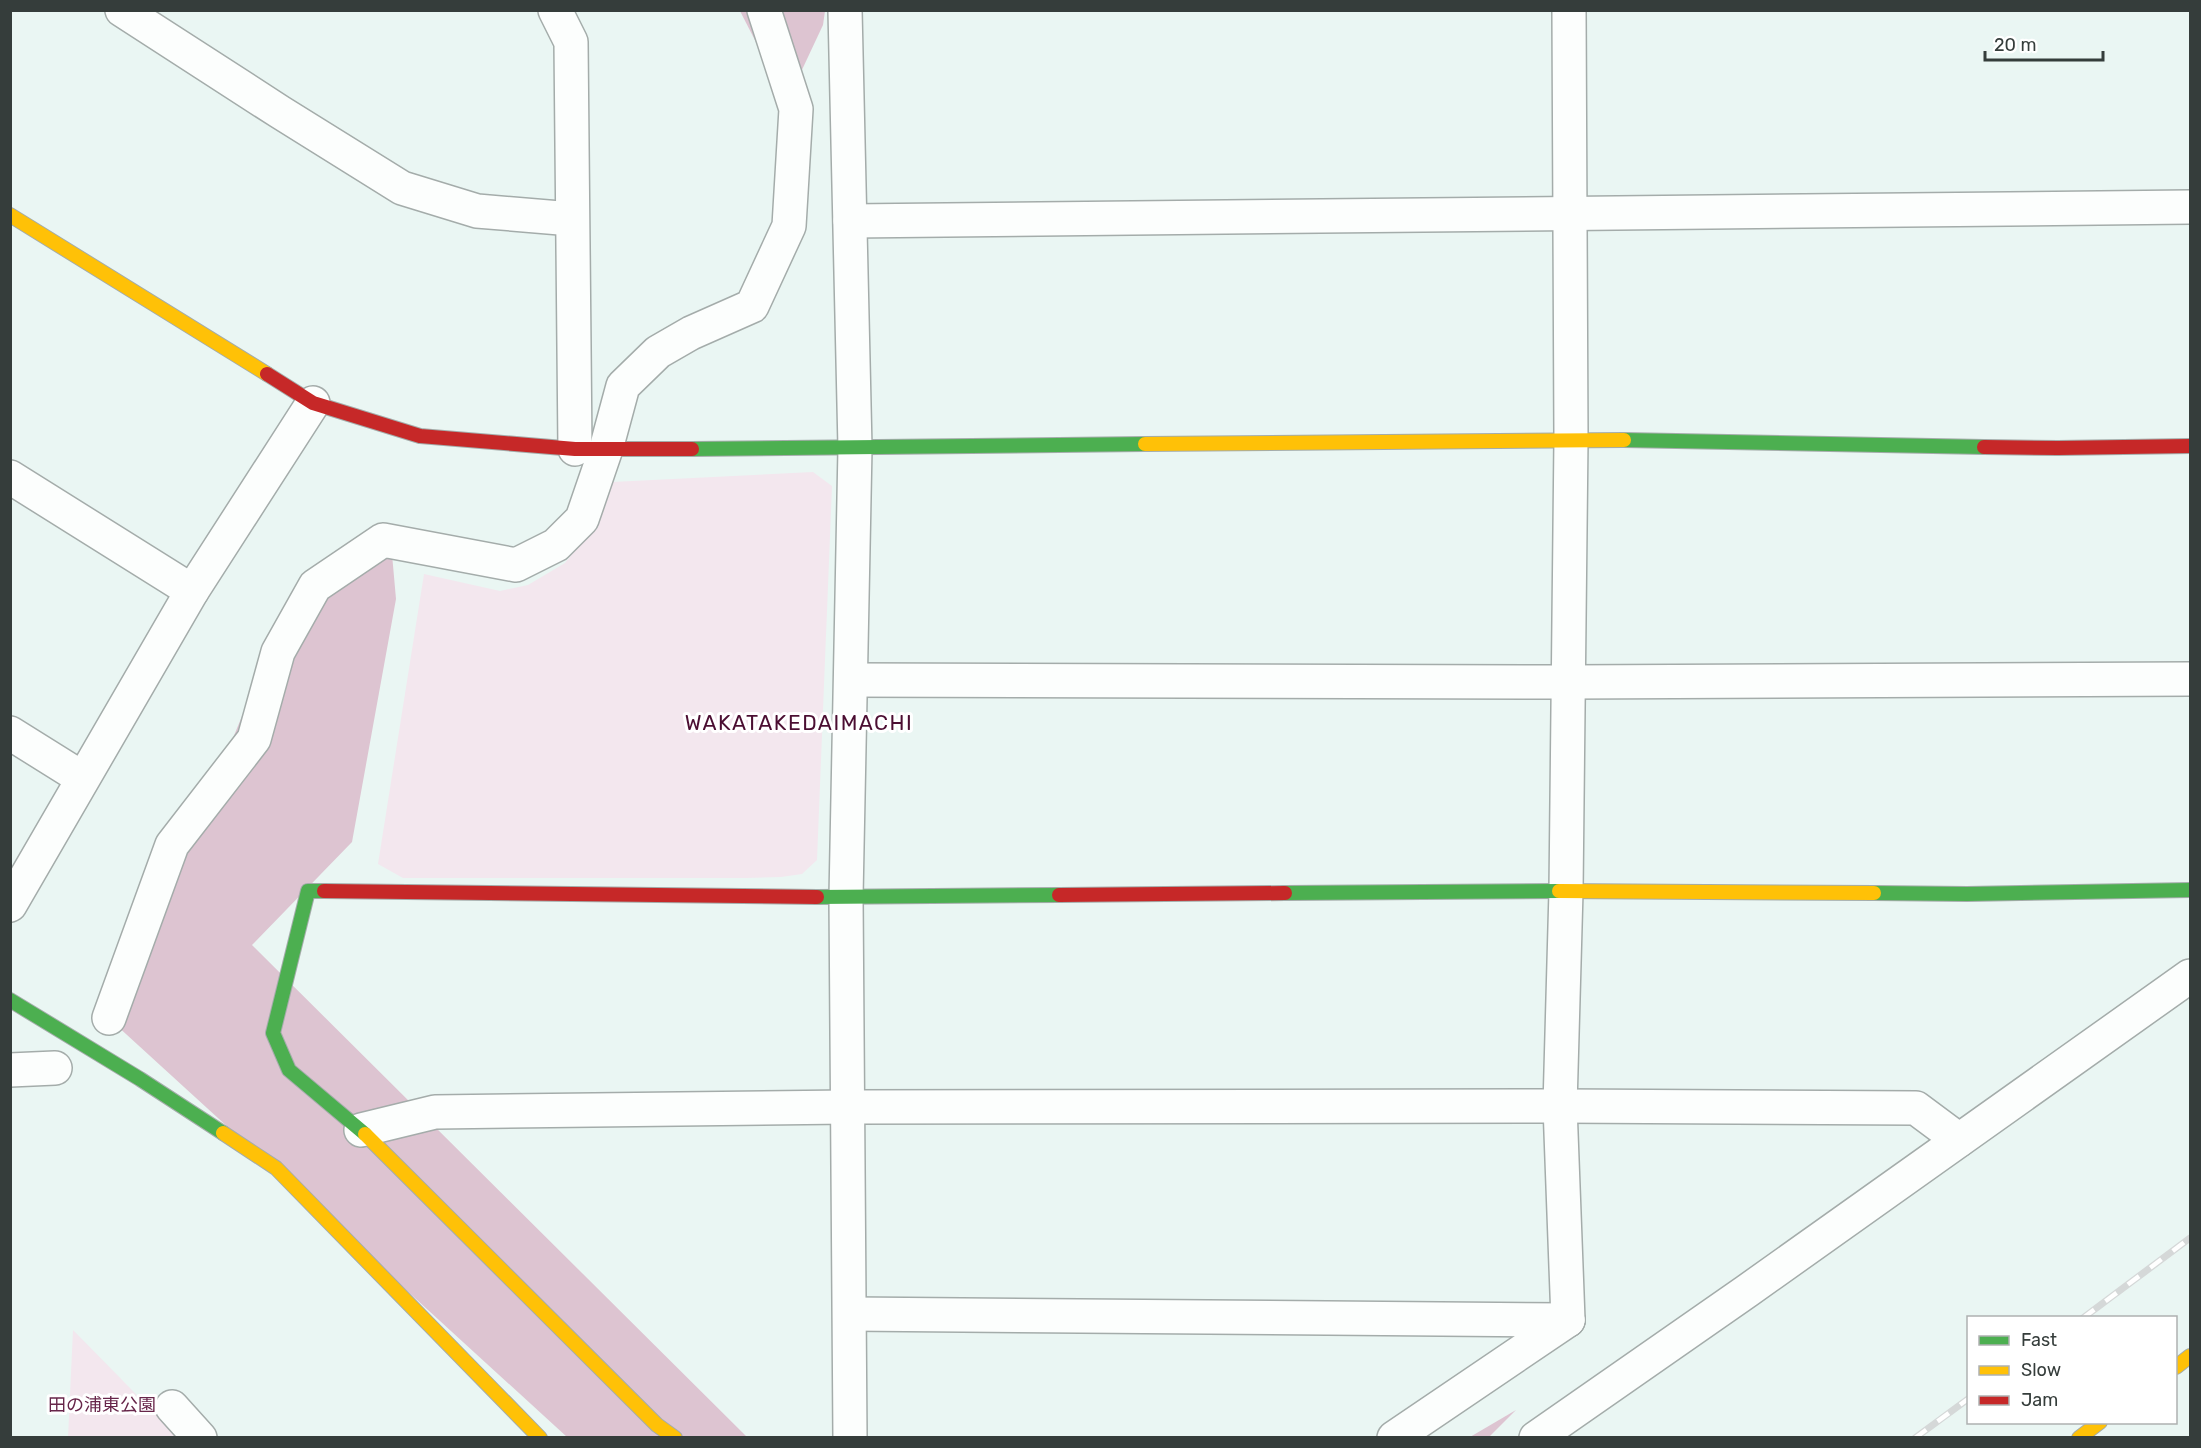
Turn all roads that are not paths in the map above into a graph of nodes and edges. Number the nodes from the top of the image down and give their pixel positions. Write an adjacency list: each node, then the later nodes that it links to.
1 (122, 10): 9 (street)
2 (555, 10): 9 (street)
3 (765, 10): 15 (street)
4 (845, 10): 10 (street)
5 (1569, 10): 7 (street)
6 (2190, 207): 7 (street)
7 (1570, 212): 10 (street); 12 (street)
8 (10, 215): 11 (main road)
9 (572, 219): 15 (street)
10 (850, 221): 14 (street)
11 (313, 403): 15 (main road); 17 (street)
12 (1571, 439): 13 (main road); 14 (main road); 20 (street)
13 (2190, 446)
14 (855, 448): 15 (main road); 19 (street)
15 (591, 449): 29 (street)
16 (10, 477): 17 (street)
17 (192, 591): 22 (street)
18 (2190, 679): 20 (street)
19 (851, 680): 20 (street); 25 (street)
20 (1568, 682): 24 (street)
21 (10, 733): 22 (street)
22 (82, 778): 26 (street)
23 (2190, 890): 24 (main road)
24 (1566, 891): 25 (main road); 32 (street)
25 (846, 897): 33 (street); 34 (main road)
26 (10, 905)
27 (2190, 976): 35 (street)
28 (10, 1000): 43 (main road)
29 (109, 1018)
30 (55, 1068): 31 (street)
31 (10, 1070)
32 (1560, 1106): 33 (street); 35 (street); 37 (street)
33 (848, 1107): 34 (street); 36 (street)
34 (361, 1130): 44 (main road)
35 (1959, 1140): 47 (street)
36 (850, 1314): 37 (street); 45 (street)
37 (1568, 1320): 46 (street)
38 (2190, 1356): 39 (main road)
39 (2177, 1366)
40 (171, 1407): 42 (street)
41 (2097, 1424): 48 (main road)
42 (200, 1437)
43 (540, 1437)
44 (675, 1437)
45 (850, 1437)
46 (1394, 1437)
47 (1536, 1437)
48 (2079, 1437)

